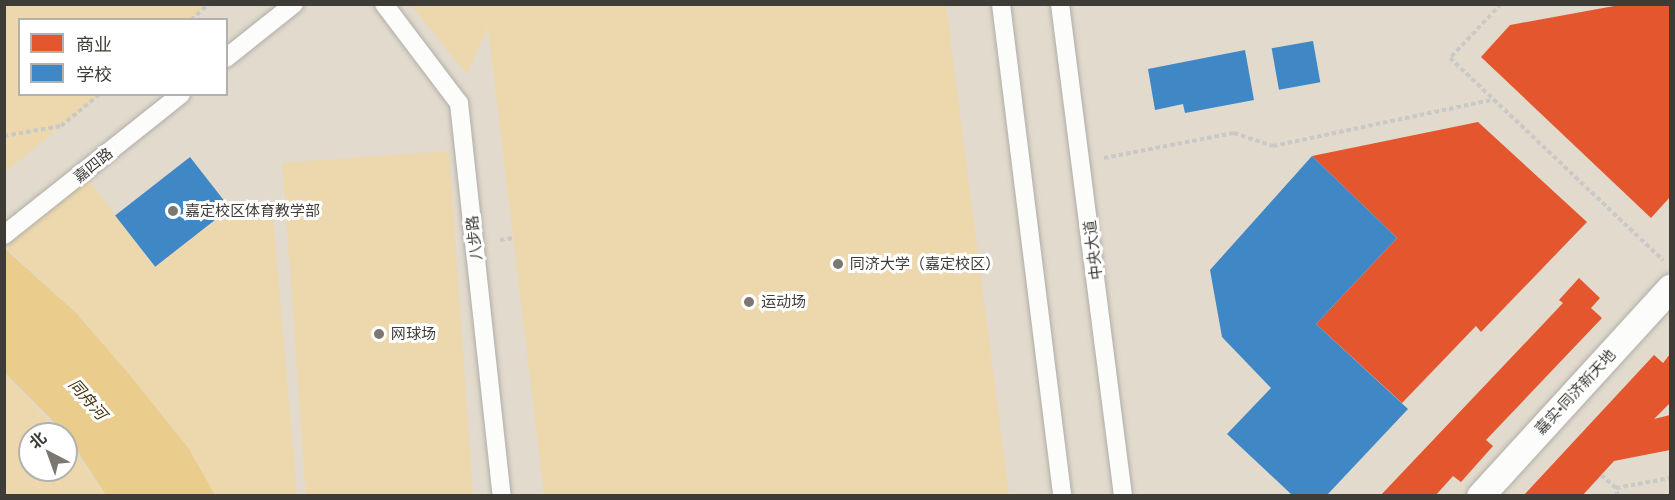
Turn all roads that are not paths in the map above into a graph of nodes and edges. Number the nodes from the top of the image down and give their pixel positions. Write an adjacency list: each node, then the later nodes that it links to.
1 (294, 4): 5 (lane)
2 (384, 4): 9 (lane, 八步路)
3 (1001, 4): 10 (lane)
4 (1060, 4): 11 (lane, 中央大道)
5 (228, 56)
6 (179, 96): 7 (lane, 嘉四路)
7 (4, 235)
8 (1671, 288): 12 (street, 嘉实•同济新天地)
9 (502, 495)
10 (1062, 495)
11 (1123, 495)
12 (1480, 495)

